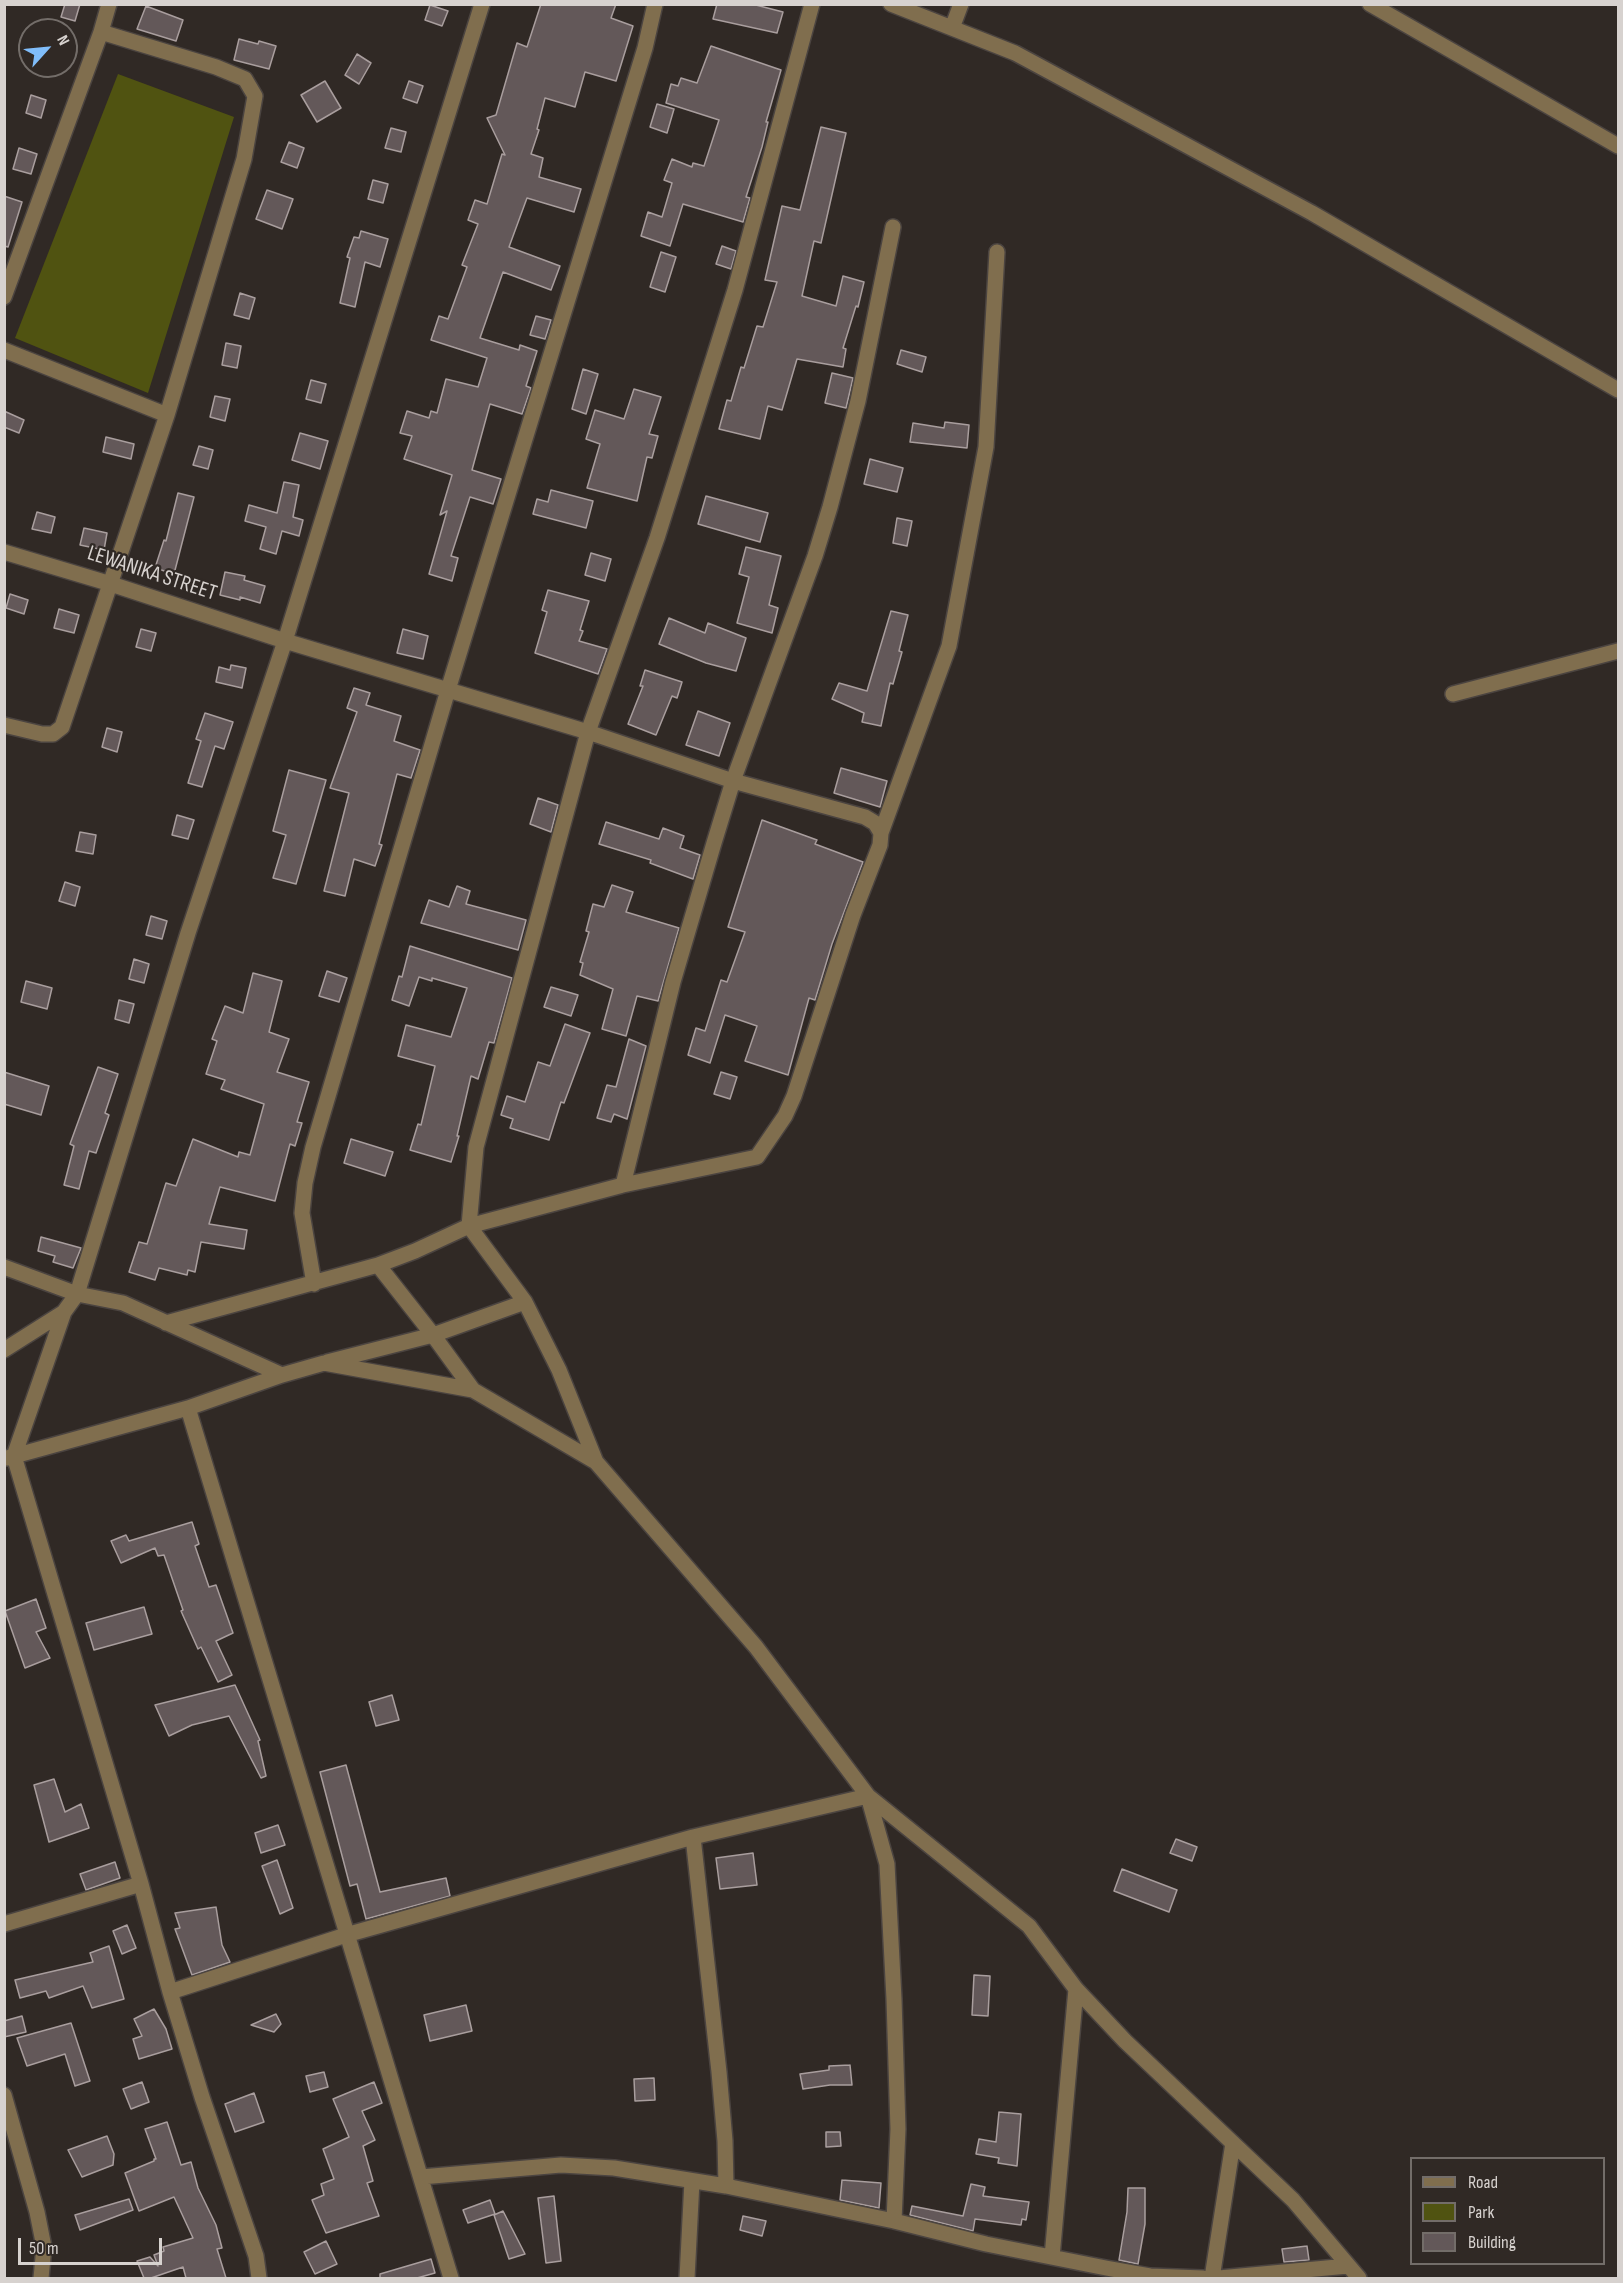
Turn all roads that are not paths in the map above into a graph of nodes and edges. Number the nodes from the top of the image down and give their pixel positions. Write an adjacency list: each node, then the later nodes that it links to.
1 (109, 4): 9 (street)
2 (482, 4): 19 (street)
3 (656, 4): 21 (street)
4 (812, 4): 24 (street)
5 (891, 4): 8 (street)
6 (961, 4): 8 (street)
7 (1370, 4): 10 (street)
8 (952, 28): 15 (street)
9 (101, 32): 13 (street); 16 (street)
10 (1618, 146)
11 (893, 227): 25 (street)
12 (997, 252): 26 (street)
13 (4, 297)
14 (4, 351): 16 (street)
15 (1618, 390)
16 (167, 415): 18 (street)
17 (4, 552): 18 (street, LEWANIKA STREET)
18 (111, 584): 19 (street, LEWANIKA STREET); 23 (street)
19 (285, 641): 21 (street, LEWANIKA STREET); 32 (street)
20 (1618, 651): 22 (street)
21 (448, 690): 24 (street, LEWANIKA STREET); 31 (street)
22 (1453, 694)
23 (4, 725)
24 (588, 732): 25 (street, LEWANIKA STREET); 28 (street)
25 (733, 781): 26 (street, LEWANIKA STREET); 27 (street)
26 (881, 833): 27 (street)
27 (623, 1185): 28 (street)
28 (469, 1226): 29 (street); 33 (street)
29 (378, 1265): 31 (street); 36 (street)
30 (4, 1267): 32 (street)
31 (314, 1284): 35 (street)
32 (77, 1294): 34 (street); 35 (street)
33 (525, 1302): 36 (street); 43 (street)
34 (64, 1312): 37 (street); 42 (street)
35 (166, 1323): 39 (street)
36 (433, 1335): 38 (street); 40 (street)
37 (4, 1350)
38 (324, 1363): 39 (street); 40 (street)
39 (282, 1375): 41 (street)
40 (473, 1390): 43 (street)
41 (188, 1408): 42 (street); 48 (street)
42 (9, 1458): 46 (street)
43 (596, 1462): 44 (street)
44 (868, 1796): 45 (street); 49 (street); 56 (street)
45 (693, 1837): 48 (street); 55 (street)
46 (141, 1884): 47 (street); 50 (street)
47 (4, 1924)
48 (346, 1935): 50 (street); 53 (street)
49 (1076, 1989): 52 (street); 57 (street)
50 (170, 1992): 60 (street)
51 (4, 2095): 59 (street)
52 (1233, 2143): 58 (street); 64 (street)
53 (421, 2177): 54 (street); 61 (street)
54 (692, 2181): 55 (street); 62 (street)
55 (726, 2186): 56 (street)
56 (894, 2221): 57 (street)
57 (1052, 2257): 63 (street)
58 (1348, 2266): 65 (street); 66 (street)
59 (41, 2278)
60 (259, 2278)
61 (451, 2278)
62 (687, 2278)
63 (1203, 2278)
64 (1212, 2278)
65 (1219, 2278)
66 (1359, 2278)

